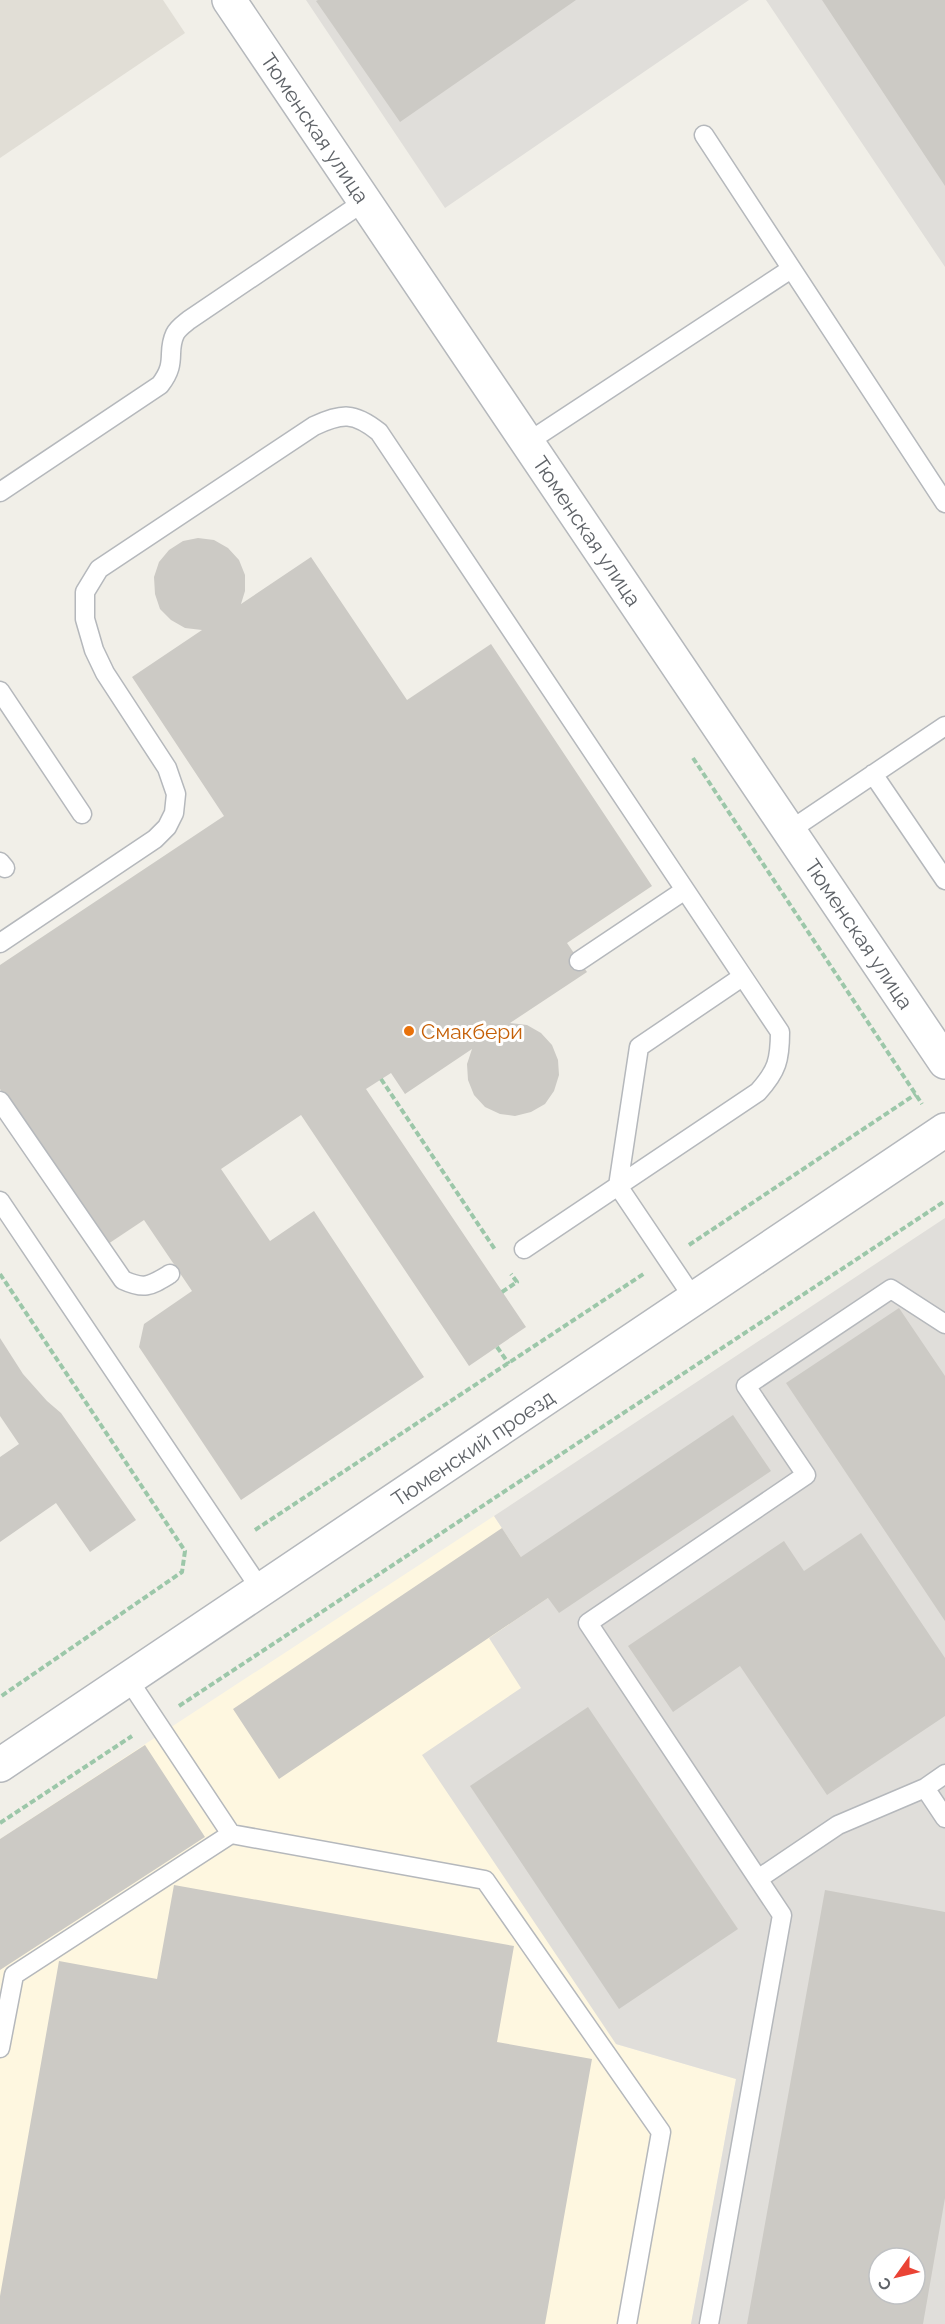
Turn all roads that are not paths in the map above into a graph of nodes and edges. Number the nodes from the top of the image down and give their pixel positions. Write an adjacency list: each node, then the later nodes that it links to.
1 (229, 0): 3 (street, Тюменская улица)
2 (704, 135): 4 (lane)
3 (365, 201): 5 (street, Тюменская улица); 6 (lane)
4 (791, 269): 5 (lane); 7 (lane)
5 (528, 442): 12 (street, Тюменская улица)
6 (0, 492)
7 (945, 503)
8 (0, 691): 11 (lane)
9 (942, 735): 10 (lane)
10 (873, 774): 12 (lane); 13 (lane)
11 (82, 814)
12 (789, 831): 18 (street, Тюменская улица)
13 (945, 880)
14 (685, 890): 15 (lane); 16 (lane); 17 (lane)
15 (0, 943)
16 (579, 961)
17 (742, 977): 21 (lane); 21 (lane)
18 (945, 1062)
19 (0, 1101): 24 (lane)
20 (945, 1130): 25 (street, Тюменский проезд)
21 (618, 1186): 23 (lane); 25 (lane)
22 (0, 1201): 27 (lane)
23 (524, 1249)
24 (170, 1274)
25 (694, 1299): 27 (street, Тюменский проезд)
26 (945, 1324): 34 (lane)
27 (261, 1590): 28 (street, Тюменский проезд)
28 (128, 1679): 29 (street, Тюменский проезд); 33 (lane)
29 (0, 1765)
30 (945, 1774): 31 (lane)
31 (925, 1788): 32 (lane); 34 (lane)
32 (945, 1818)
33 (231, 1834): 35 (lane); 36 (lane)
34 (758, 1879): 37 (lane)
35 (0, 2048)
36 (627, 2324)
37 (709, 2324)

